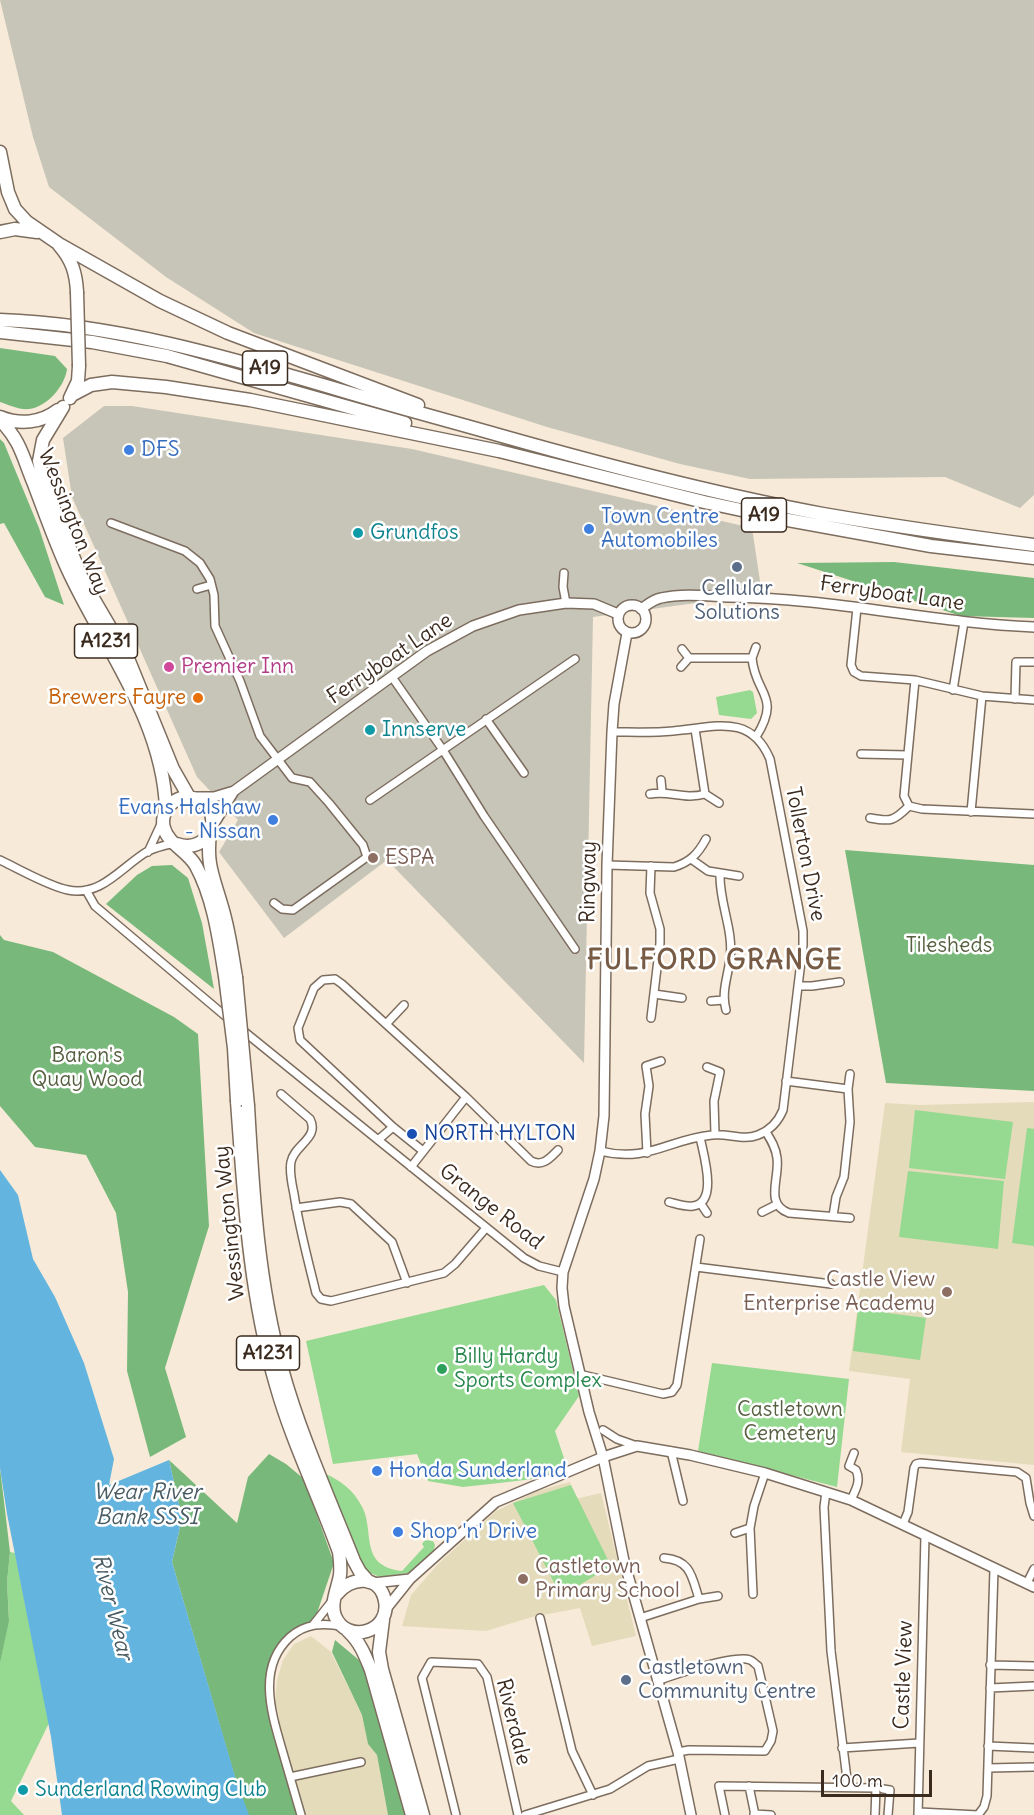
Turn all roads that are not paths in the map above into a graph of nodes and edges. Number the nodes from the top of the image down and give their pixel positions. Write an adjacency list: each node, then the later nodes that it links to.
1 (0, 152): 3 (highway, A1231)
2 (0, 231): 3 (highway, A1231)
3 (44, 234): 4 (highway, A1231)
4 (58, 244): 7 (highway, A1231, bridge); 10 (highway, A19)
5 (0, 320): 10 (highway, A19)
6 (0, 332): 11 (highway, A19)
7 (72, 395): 8 (highway, A1231); 11 (highway)
8 (63, 407): 9 (highway, A1231); 52 (highway, Wessington Way / A1231)
9 (0, 419): 58 (highway, Wessington Way / A1231)
10 (507, 437): 13 (highway, A19)
11 (499, 451): 14 (highway, A19)
12 (111, 523): 16 (street)
13 (1034, 546)
14 (1034, 558)
15 (564, 573): 18 (street)
16 (211, 585): 17 (street); 45 (street)
17 (197, 589)
18 (566, 603): 21 (street, Ferryboat Lane); 32 (street, Ferryboat Lane)
19 (857, 608): 20 (street, Ferryboat Lane); 22 (street, Ferryboat Lane); 33 (street)
20 (641, 609): 21 (street); 24 (street)
21 (618, 614): 24 (street)
22 (964, 622): 23 (street, Ferryboat Lane); 34 (street)
23 (1034, 627)
24 (627, 633): 40 (street, Ringway)
25 (756, 647): 28 (street)
26 (682, 649): 27 (street)
27 (689, 658): 28 (street); 31 (street)
28 (752, 658): 41 (street)
29 (575, 659): 38 (street)
30 (1034, 662): 36 (street)
31 (681, 667)
32 (392, 677): 42 (street); 45 (street, Ferryboat Lane)
33 (915, 680): 34 (street); 44 (street)
34 (953, 690): 35 (street)
35 (982, 696): 36 (street); 56 (street)
36 (1015, 699): 37 (street)
37 (1034, 700)
38 (486, 718): 42 (street); 46 (street)
39 (695, 729): 40 (street); 41 (street); 51 (street)
40 (612, 732): 66 (street, Ringway)
41 (756, 736): 75 (street, Tollerton Drive)
42 (443, 750): 53 (street); 72 (street)
43 (861, 754): 44 (street)
44 (907, 755): 55 (street)
45 (279, 759): 48 (street, Ferryboat Lane); 71 (street)
46 (524, 773)
47 (661, 780): 49 (street)
48 (234, 791): 52 (street, Ferryboat Lane); 60 (street, Ferryboat Lane)
49 (662, 791): 50 (street); 51 (street)
50 (650, 794)
51 (705, 794): 54 (street)
52 (191, 797): 58 (highway); 60 (highway, Wessington Way)
53 (370, 800)
54 (719, 803)
55 (909, 806): 56 (street); 59 (street)
56 (971, 812): 57 (street)
57 (1034, 814)
58 (164, 815): 62 (highway, Wessington Way); 63 (street)
59 (870, 818)
60 (211, 830): 62 (highway); 73 (highway, Wessington Way / A1231)
61 (706, 839): 64 (street)
62 (176, 844): 63 (street); 73 (highway, Wessington Way / A1231)
63 (148, 852): 70 (street)
64 (691, 859): 67 (street); 68 (street)
65 (0, 860): 70 (street)
66 (607, 865): 67 (street); 99 (street, Ringway)
67 (651, 866): 76 (street)
68 (720, 874): 69 (street); 78 (street)
69 (739, 876)
70 (86, 890): 96 (street, Grange Road)
71 (274, 903)
72 (575, 949)
73 (231, 976): 91 (highway, Wessington Way / A1231, bridge)
74 (840, 982): 75 (street)
75 (798, 986): 87 (street, Tollerton Drive)
76 (654, 994): 77 (street); 82 (street)
77 (682, 998)
78 (724, 1000): 79 (street); 81 (street)
79 (711, 1001)
80 (404, 1005): 83 (street)
81 (726, 1010)
82 (651, 1018)
83 (387, 1023): 90 (street); 92 (street)
84 (661, 1060): 100 (street)
85 (707, 1067): 94 (street)
86 (850, 1074): 88 (street)
87 (786, 1081): 88 (street); 93 (street, Tollerton Drive)
88 (848, 1089): 108 (street)
89 (281, 1094): 105 (street)
90 (466, 1097): 97 (street); 98 (street)
91 (242, 1103): 135 (highway, Wessington Way / A1231); 138 (highway, Wessington Way / A1231)
92 (393, 1127): 96 (street); 98 (street)
93 (766, 1132): 94 (street); 104 (street)
94 (715, 1134): 95 (street)
95 (700, 1137): 100 (street); 103 (street)
96 (378, 1140): 101 (street, Grange Road)
97 (558, 1150)
98 (423, 1151): 101 (street)
99 (600, 1151): 100 (street); 113 (street, Ringway)
100 (647, 1153)
101 (411, 1167): 110 (street, Grange Road)
102 (669, 1202): 103 (street)
103 (701, 1204): 107 (street)
104 (776, 1205): 106 (street); 108 (street)
105 (296, 1209): 114 (street); 114 (street)
106 (762, 1212)
107 (707, 1214)
108 (833, 1216): 109 (street)
109 (850, 1218)
110 (486, 1228): 113 (street, Grange Road); 114 (street)
111 (700, 1239): 112 (street)
112 (696, 1268): 115 (street); 116 (street)
113 (563, 1272): 116 (street)
114 (407, 1283)
115 (831, 1284)
116 (579, 1374): 121 (street)
117 (603, 1430): 118 (street)
118 (637, 1446): 119 (street); 121 (street)
119 (671, 1451): 122 (street); 125 (street)
120 (854, 1453): 124 (street)
121 (603, 1457): 134 (street); 143 (street)
122 (765, 1473): 123 (street); 128 (street)
123 (826, 1492): 124 (street); 153 (street)
124 (851, 1500): 127 (street)
125 (683, 1501)
126 (1034, 1516): 127 (street)
127 (903, 1524): 130 (street)
128 (750, 1528): 129 (street); 137 (street)
129 (735, 1533)
130 (925, 1536): 132 (street); 151 (street, Castle View)
131 (664, 1558): 140 (street)
132 (994, 1569): 136 (street); 146 (street)
133 (1034, 1569): 136 (street)
134 (410, 1579): 135 (street); 141 (street)
135 (371, 1583): 138 (highway); 141 (highway, Wessington Way)
136 (1030, 1585)
137 (753, 1594)
138 (336, 1596): 144 (street); 145 (highway, Wessington Way)
139 (718, 1596): 140 (street)
140 (699, 1599): 143 (street)
141 (384, 1614): 145 (highway); 167 (highway)
142 (540, 1617): 163 (street)
143 (640, 1618): 148 (street)
144 (313, 1624): 145 (street); 159 (street)
145 (344, 1628): 166 (highway, Wessington Way)
146 (990, 1665): 147 (street); 150 (street)
147 (1034, 1666)
148 (657, 1681): 155 (street); 155 (street)
149 (1034, 1686): 150 (street)
150 (990, 1688): 152 (street)
151 (919, 1743): 153 (street); 164 (street, Castle View)
152 (988, 1746): 154 (street); 158 (street)
153 (843, 1748): 161 (street)
154 (1034, 1748)
155 (679, 1755): 163 (street); 171 (street)
156 (360, 1762): 159 (street)
157 (1034, 1767): 158 (street)
158 (988, 1768): 164 (street)
159 (290, 1777): 165 (street)
160 (749, 1786): 161 (street); 172 (street); 173 (street)
161 (848, 1787): 175 (street)
162 (883, 1789): 176 (street)
163 (593, 1795): 170 (street)
164 (919, 1813)
165 (301, 1815)
166 (412, 1815)
167 (423, 1815)
168 (456, 1815): 169 (street, Riverdale)
169 (518, 1815)
170 (525, 1815)
171 (691, 1815)
172 (724, 1815)
173 (754, 1815): 174 (street)
174 (771, 1815)
175 (875, 1815)
176 (888, 1815)

